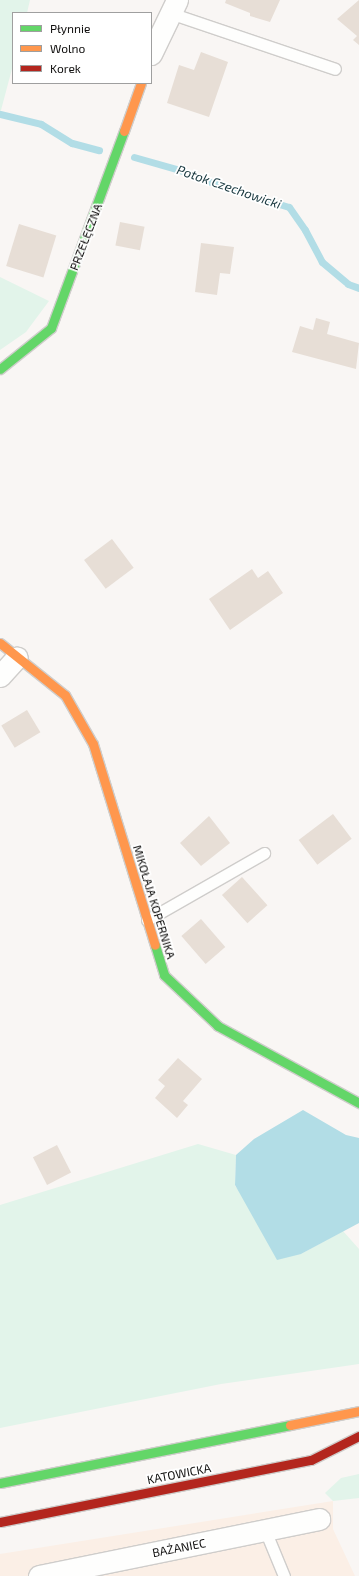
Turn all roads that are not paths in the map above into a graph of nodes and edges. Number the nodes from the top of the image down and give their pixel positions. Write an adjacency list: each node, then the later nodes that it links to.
1 (173, 6): 2 (street); 3 (lane)
2 (152, 52)
3 (335, 69)
4 (141, 84): 5 (street, PRZEŁĘCZNA)
5 (0, 369)
6 (0, 643): 7 (street, MIKOŁAJA KOPERNIKA)
7 (17, 657): 8 (street); 10 (street, MIKOŁAJA KOPERNIKA)
8 (0, 676)
9 (264, 853): 10 (lane)
10 (147, 920): 11 (street, MIKOŁAJA KOPERNIKA)
11 (359, 1103)
12 (359, 1411): 14 (street)
13 (359, 1436): 16 (street, KATOWICKA)
14 (0, 1483)
15 (319, 1519): 17 (street, BAŻANIEC)
16 (0, 1522)
17 (265, 1530): 18 (street, BAŻANIEC); 19 (lane)
18 (39, 1576)
19 (284, 1576)

